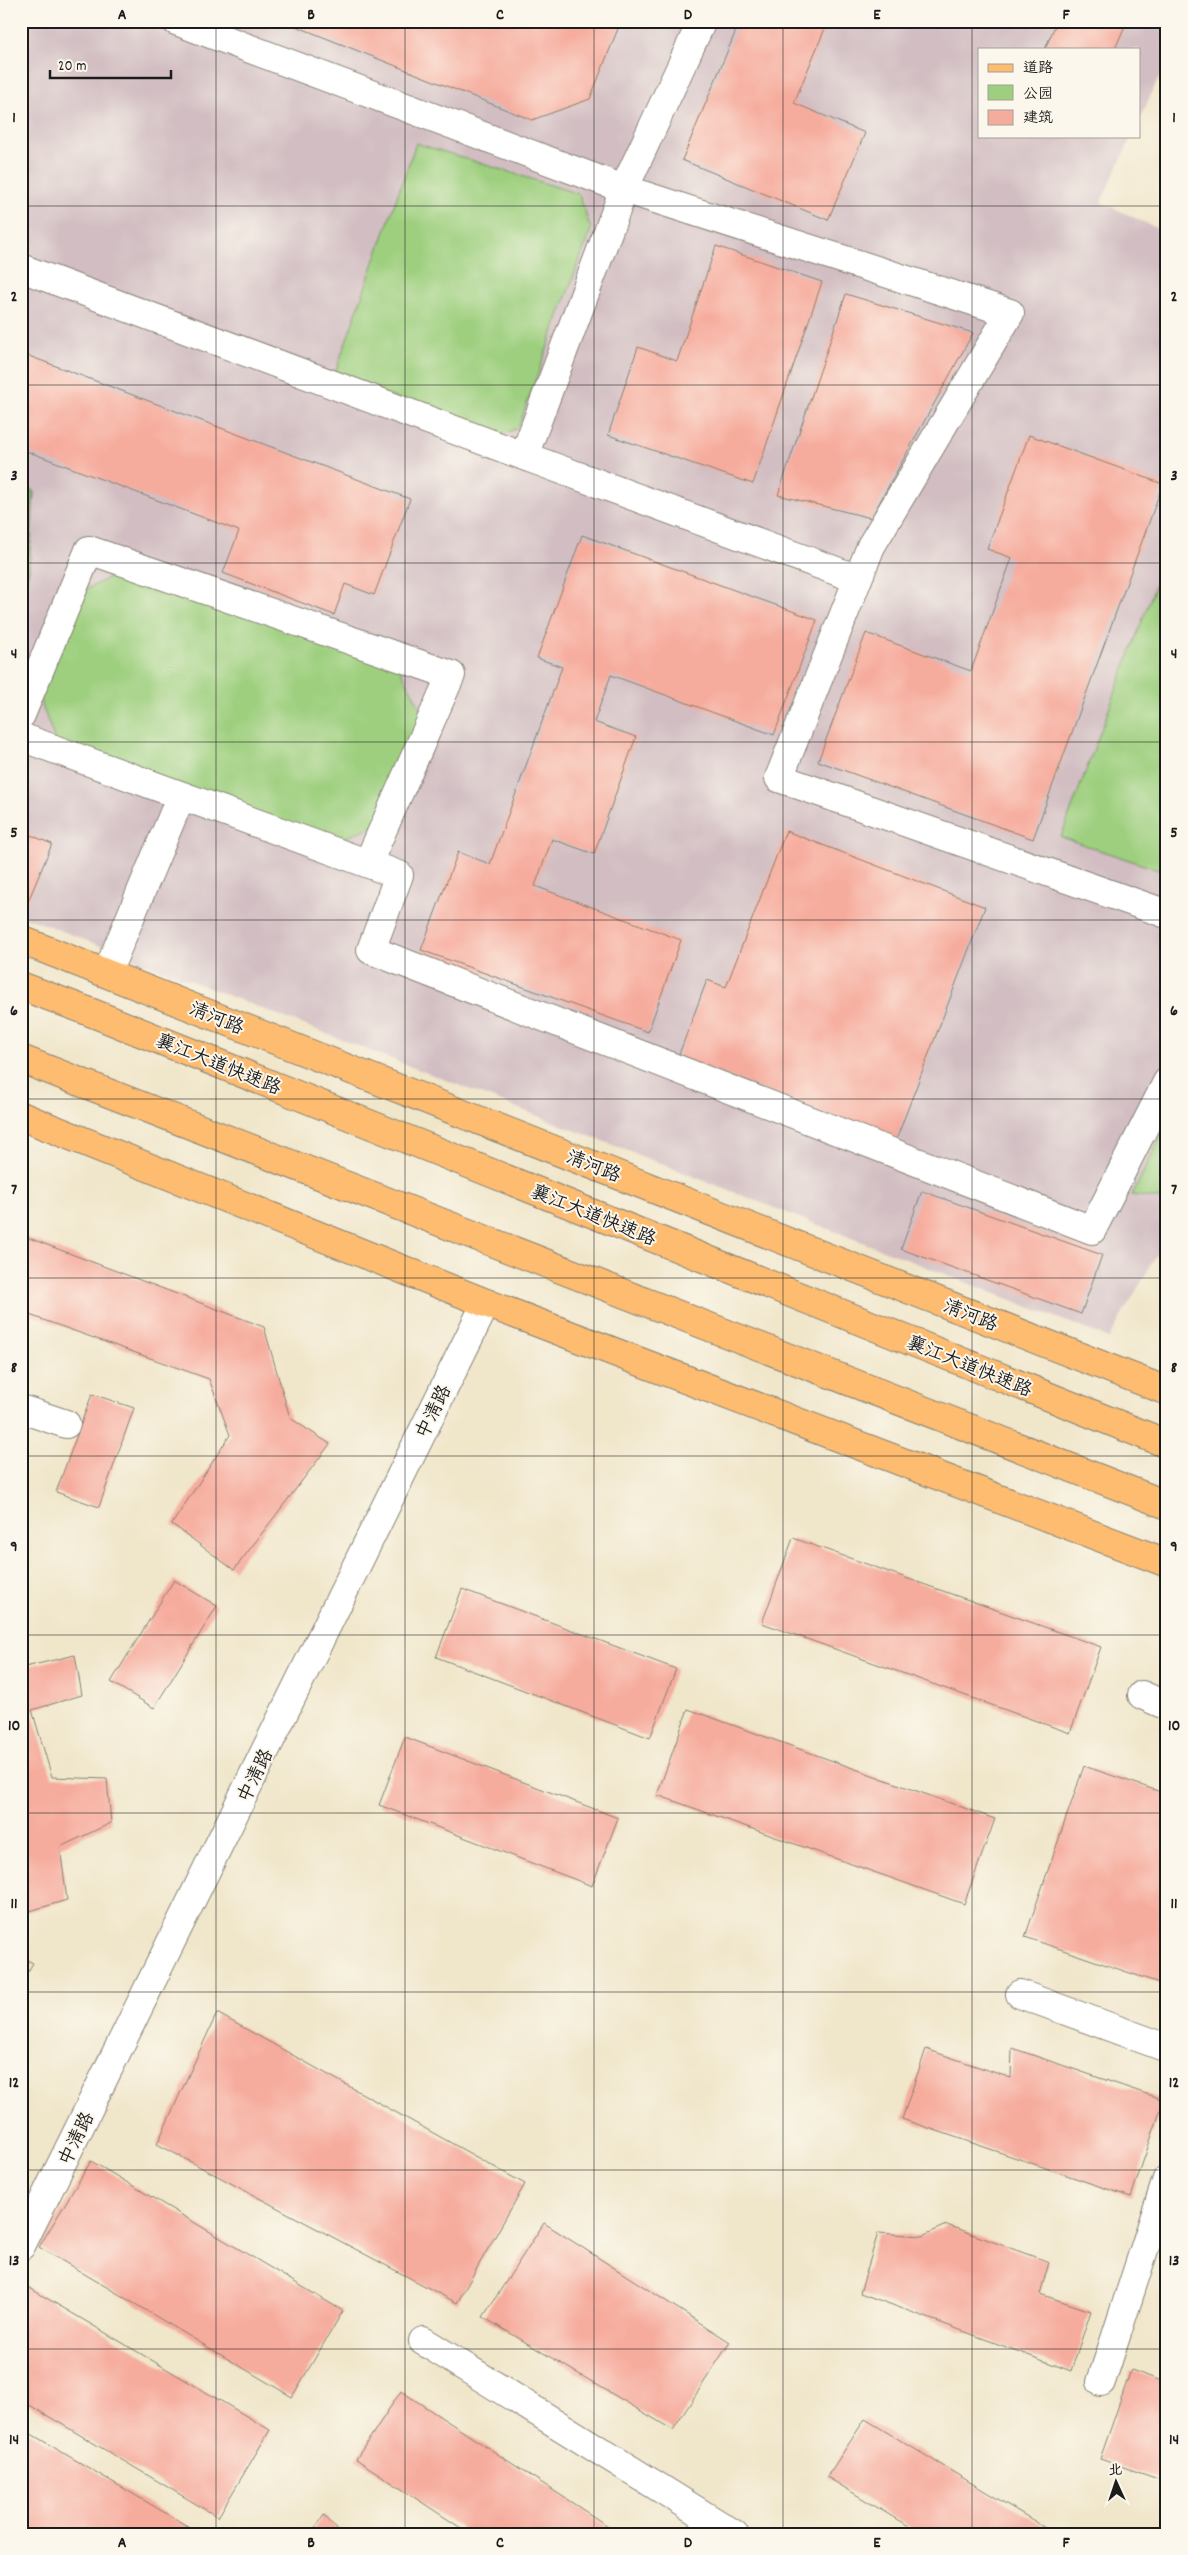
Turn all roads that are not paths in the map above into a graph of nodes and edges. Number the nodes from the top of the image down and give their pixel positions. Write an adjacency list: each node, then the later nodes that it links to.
1 (176, 21): 3 (street)
2 (702, 21): 3 (street)
3 (624, 189): 5 (street); 6 (street)
4 (21, 268): 5 (street)
5 (524, 456): 6 (street)
6 (858, 578): 11 (street)
7 (21, 715): 10 (street)
8 (21, 737): 9 (street)
9 (181, 796): 10 (street); 13 (street)
10 (368, 863): 18 (street)
11 (1167, 914)
12 (21, 940): 13 (main road, 清河路)
13 (107, 974): 21 (main road, 清河路)
14 (21, 978): 16 (main road)
15 (21, 986): 16 (main road, 襄江大道快速路)
16 (85, 1010): 24 (main road, 襄江大道快速路)
17 (21, 1059): 25 (main road)
18 (1167, 1082)
19 (21, 1116): 20 (main road)
20 (486, 1303): 26 (main road); 32 (street, 中清路)
21 (1167, 1391)
22 (21, 1409): 23 (street)
23 (66, 1424)
24 (1167, 1444)
25 (1167, 1504)
26 (1167, 1563)
27 (1142, 1696): 28 (street)
28 (1167, 1706)
29 (1020, 1994): 30 (street)
30 (1167, 2048)
31 (1167, 2178): 34 (street)
32 (21, 2246)
33 (423, 2341): 35 (street)
34 (1101, 2382)
35 (734, 2534)

